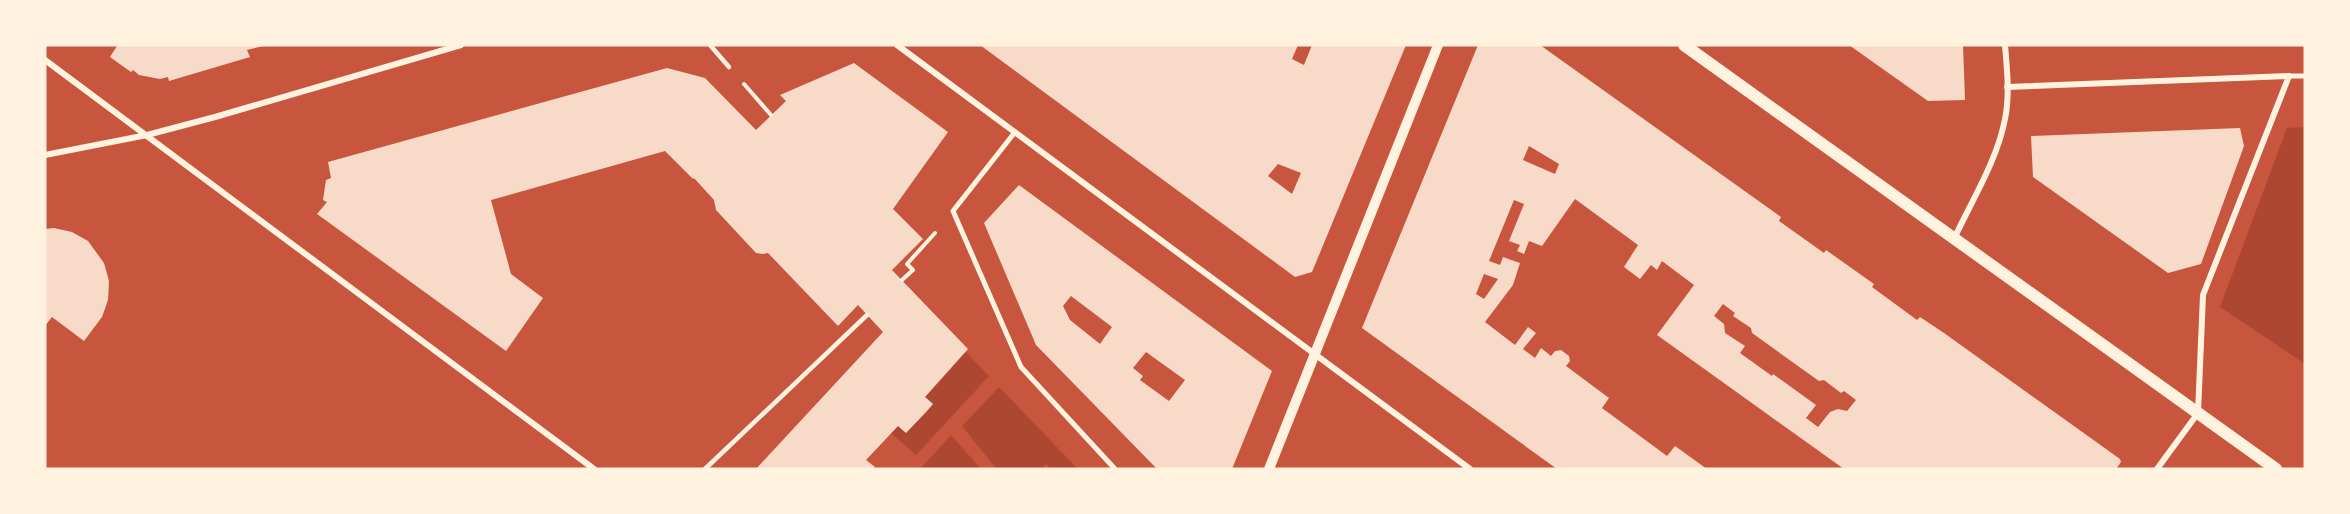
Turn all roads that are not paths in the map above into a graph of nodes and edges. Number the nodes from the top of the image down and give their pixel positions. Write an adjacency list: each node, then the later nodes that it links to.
1 (461, 45): 13 (street)
2 (710, 45): 8 (lane)
3 (897, 45): 12 (street)
4 (1438, 45): 17 (street)
5 (1684, 45): 15 (main road)
6 (2006, 45): 11 (street)
7 (45, 60): 13 (street)
8 (729, 67)
9 (2289, 76): 10 (street); 11 (street); 18 (street)
10 (2305, 76)
11 (2007, 87): 15 (street)
12 (1015, 132): 17 (street); 21 (street)
13 (147, 135): 14 (street); 19 (street)
14 (45, 155)
15 (1954, 239): 18 (main road)
16 (867, 315): 20 (lane)
17 (1315, 356): 22 (street); 23 (street)
18 (2198, 413): 24 (street); 25 (main road)
19 (594, 469)
20 (705, 469)
21 (1115, 469)
22 (1269, 469)
23 (1470, 469)
24 (2157, 469)
25 (2276, 469)

